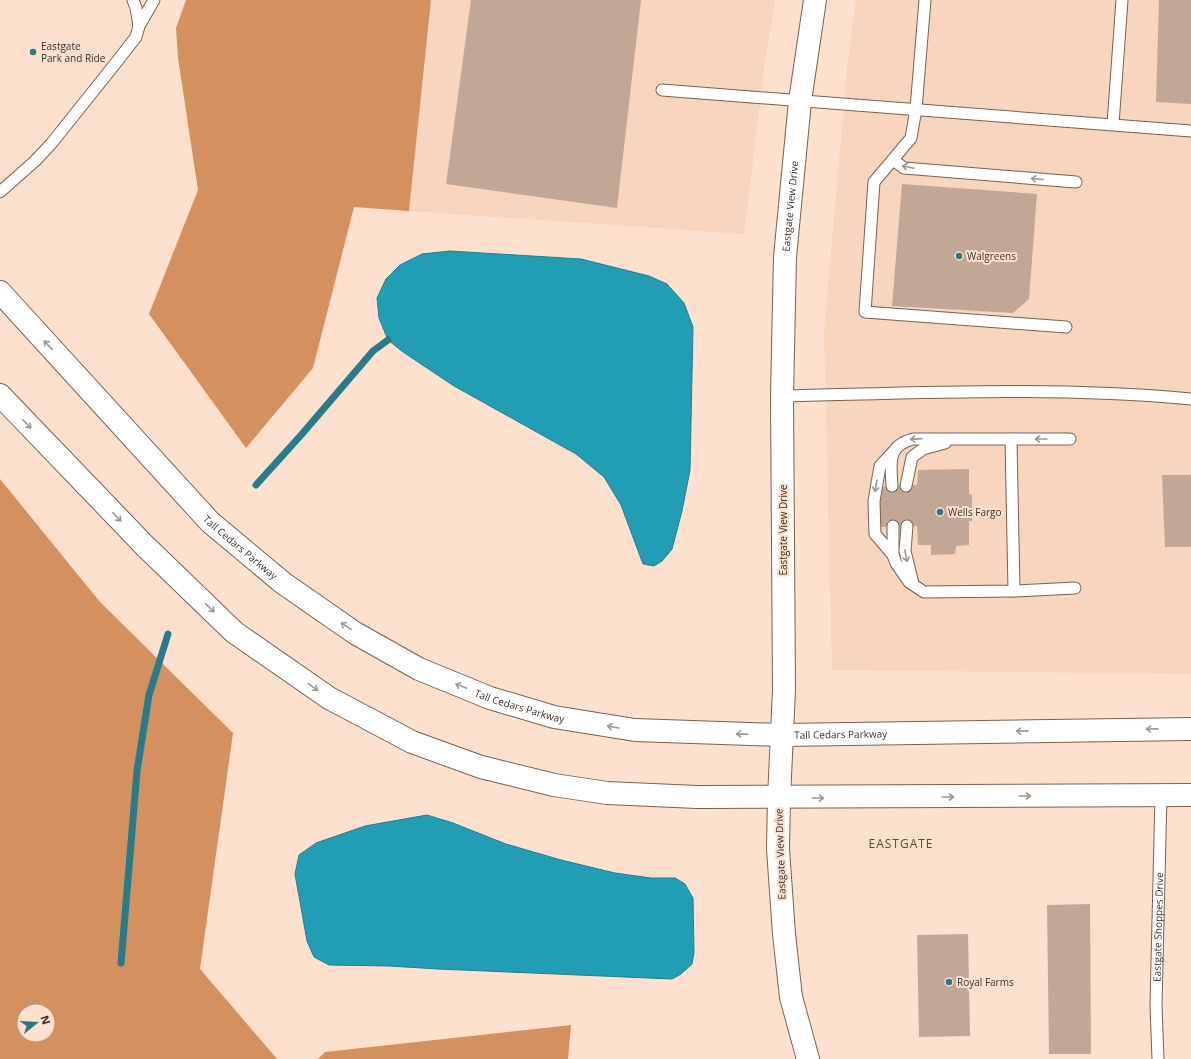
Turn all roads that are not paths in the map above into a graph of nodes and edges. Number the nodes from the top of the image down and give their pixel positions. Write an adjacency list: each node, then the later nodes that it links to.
1 (133, 0): 6 (lane)
2 (154, 0): 6 (lane)
3 (815, 0): 8 (main road, Eastgate View Drive)
4 (925, 0): 9 (lane)
5 (1122, 0): 10 (lane)
6 (139, 26): 14 (lane)
7 (662, 90): 8 (lane)
8 (800, 101): 9 (lane); 18 (main road, Eastgate View Drive)
9 (916, 110): 10 (lane); 12 (lane)
10 (1113, 124): 11 (lane)
11 (1191, 130)
12 (893, 160): 13 (lane, one-way to 12); 16 (lane)
13 (1076, 182)
14 (0, 192)
15 (0, 292): 33 (main road, Tall Cedars Parkway, one-way to 15)
16 (1066, 327)
17 (0, 395): 36 (main road, one-way to 36)
18 (782, 396): 19 (lane); 33 (main road, Eastgate View Drive)
19 (1191, 399)
20 (960, 439): 21 (lane); 23 (lane, one-way to 23); 25 (lane)
21 (1011, 439): 22 (lane, one-way to 21); 31 (lane)
22 (1070, 439)
23 (893, 452): 24 (lane); 28 (lane, one-way to 28)
24 (892, 486)
25 (906, 486)
26 (893, 526): 28 (lane)
27 (907, 526): 29 (lane, one-way to 29)
28 (893, 555): 29 (lane)
29 (914, 585): 31 (lane)
30 (1075, 588): 31 (lane)
31 (1014, 592)
32 (1191, 729): 33 (main road, Tall Cedars Parkway, one-way to 33)
33 (781, 735): 36 (main road, Eastgate View Drive)
34 (1161, 795): 35 (main road); 36 (main road, one-way to 34); 38 (lane, Eastgate Shoppes Drive)
35 (1191, 795)
36 (779, 798): 37 (main road, Eastgate View Drive)
37 (808, 1059)
38 (1158, 1059)

